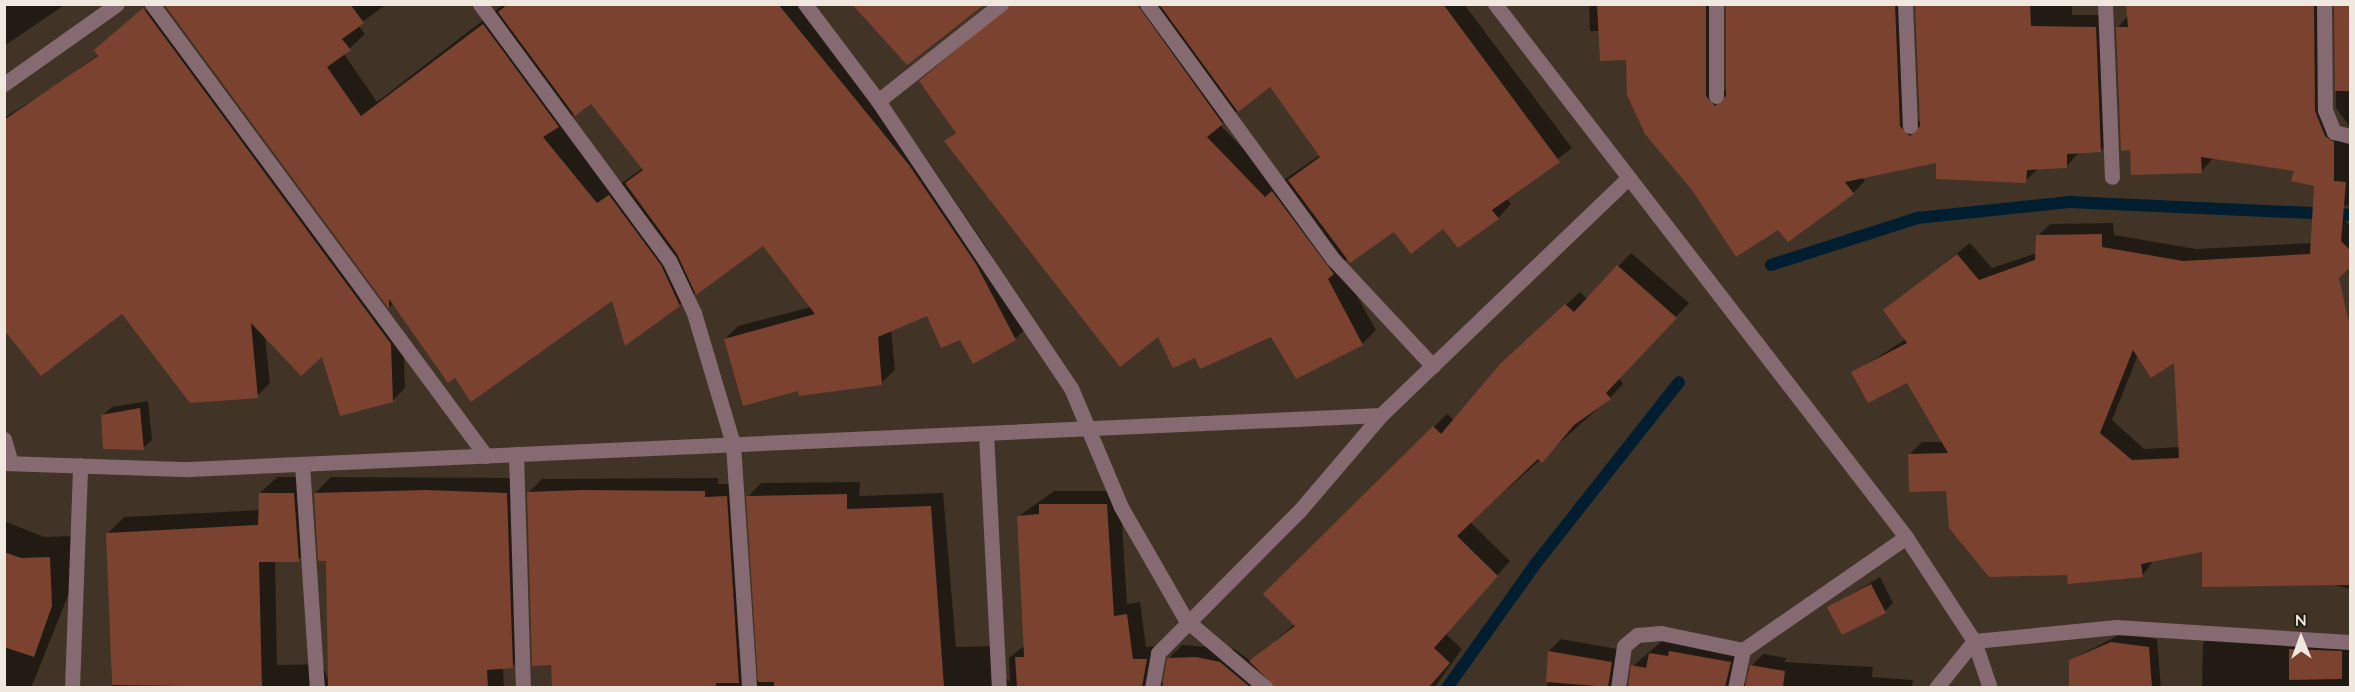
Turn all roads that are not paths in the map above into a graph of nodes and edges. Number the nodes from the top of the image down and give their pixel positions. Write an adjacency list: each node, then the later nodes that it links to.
1 (117, 4): 12 (street)
2 (152, 4): 26 (street)
3 (480, 4): 24 (street)
4 (805, 4): 14 (street)
5 (1001, 4): 14 (street)
6 (1147, 4): 19 (street)
7 (1495, 4): 18 (street)
8 (1716, 4): 13 (street)
9 (1905, 4): 15 (street)
10 (2106, 4): 17 (street)
11 (2324, 4): 16 (street)
12 (4, 84)
13 (1716, 96)
14 (878, 101): 21 (street)
15 (1910, 126)
16 (2350, 136)
17 (2112, 177)
18 (1626, 180): 19 (street); 30 (street)
19 (1432, 366): 20 (street)
20 (1381, 415): 21 (street); 31 (street)
21 (1089, 428): 22 (street); 31 (street)
22 (986, 433): 24 (street); 39 (street)
23 (4, 439): 27 (street)
24 (733, 444): 25 (street); 38 (street)
25 (516, 454): 26 (street); 37 (street)
26 (486, 456): 28 (street)
27 (8, 463): 29 (street)
28 (302, 464): 29 (street); 36 (street)
29 (80, 465): 35 (street)
30 (1906, 537): 32 (street); 34 (street)
31 (1186, 620): 40 (street); 41 (street)
32 (1974, 641): 33 (street); 44 (street); 45 (street)
33 (2350, 642)
34 (1743, 650): 42 (street); 43 (street)
35 (72, 687)
36 (317, 687)
37 (524, 687)
38 (749, 687)
39 (999, 687)
40 (1152, 687)
41 (1266, 687)
42 (1618, 687)
43 (1735, 687)
44 (1936, 687)
45 (1990, 687)

